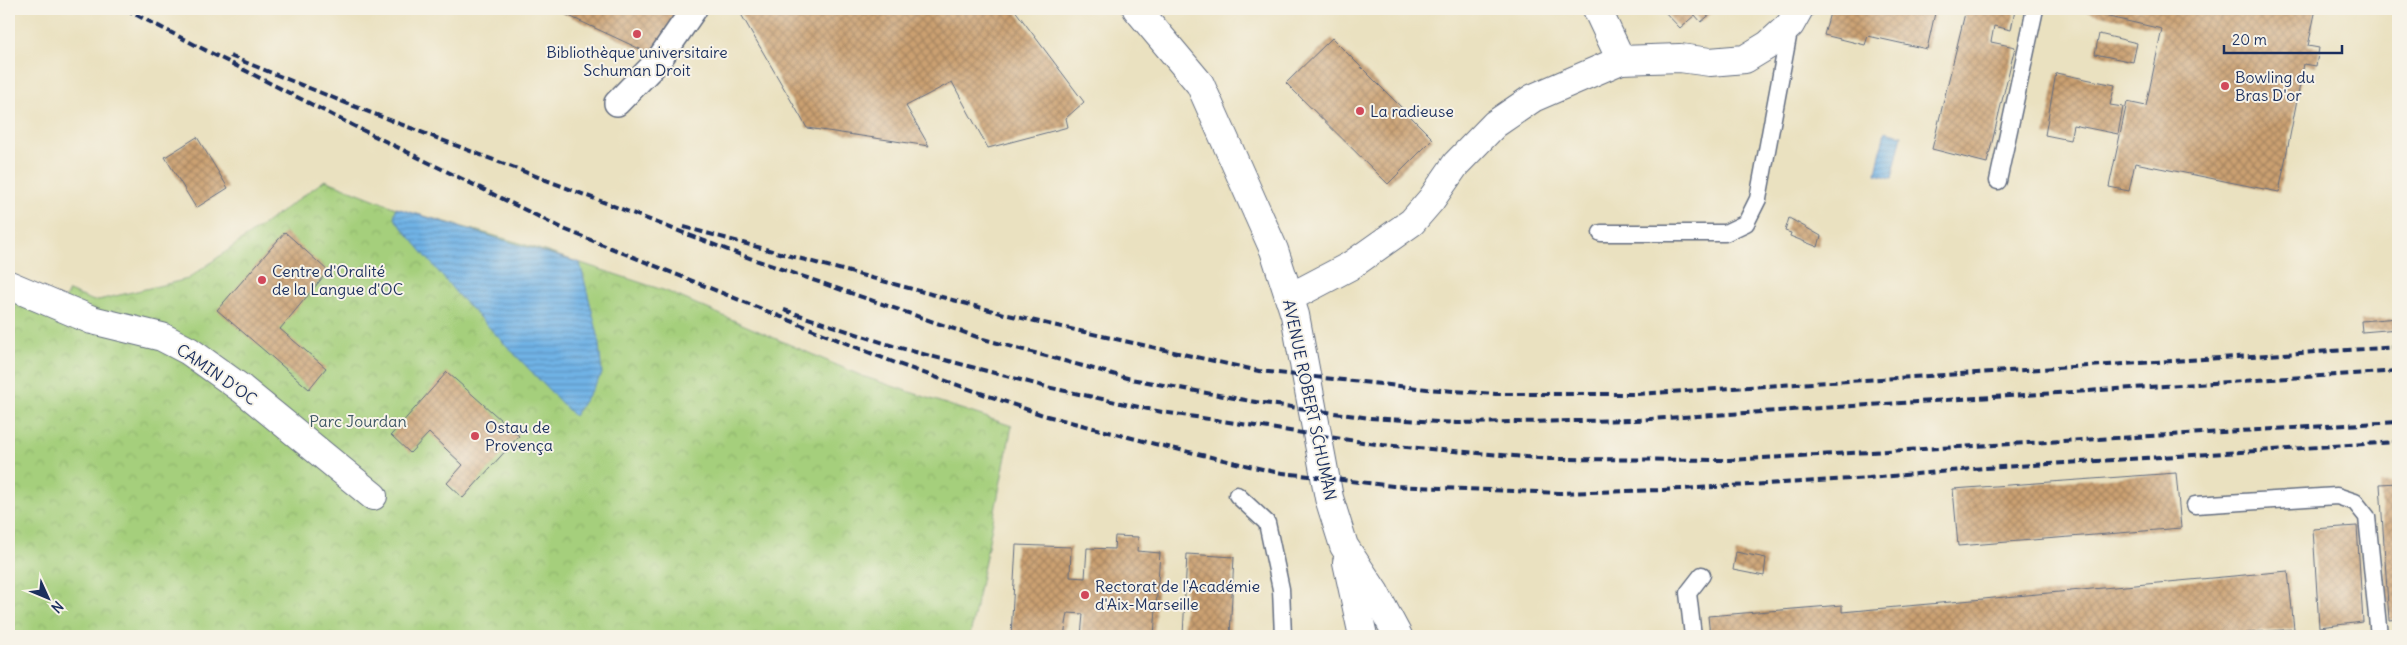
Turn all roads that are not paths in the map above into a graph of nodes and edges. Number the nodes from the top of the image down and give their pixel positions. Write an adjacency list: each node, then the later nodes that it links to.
1 (694, 9): 7 (street)
2 (1137, 9): 11 (street, AVENUE ROBERT SCHUMAN)
3 (1597, 9): 6 (street)
4 (2035, 9): 8 (lane)
5 (1794, 17): 6 (street); 9 (lane)
6 (1621, 60): 11 (street)
7 (618, 103)
8 (1998, 181)
9 (1601, 233)
10 (9, 286): 13 (street, CAMIN D’OC)
11 (1289, 298): 15 (street, AVENUE ROBERT SCHUMAN)
12 (1237, 495): 17 (lane)
13 (373, 496)
14 (2195, 505): 21 (lane)
15 (1344, 546): 18 (street); 19 (street, AVENUE ROBERT SCHUMAN)
16 (1702, 575): 20 (lane)
17 (1283, 636)
18 (1363, 636)
19 (1398, 636)
20 (1693, 636)
21 (2379, 636)

